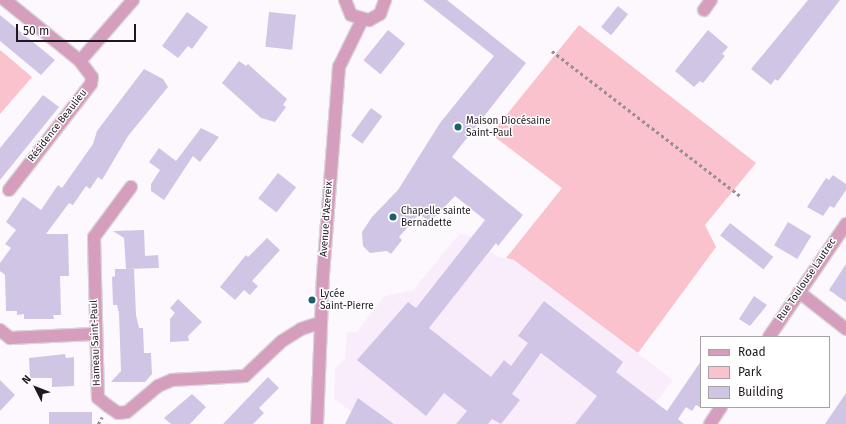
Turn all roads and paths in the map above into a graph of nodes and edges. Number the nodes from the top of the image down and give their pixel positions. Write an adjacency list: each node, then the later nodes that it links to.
1 (5, 0): 9 (street, Résidence Beaulieu)
2 (133, 0): 9 (street)
3 (345, 0): 7 (street)
4 (386, 0): 7 (street)
5 (711, 0): 6 (street)
6 (704, 10)
7 (362, 20): 15 (street, Avenue d'Azereix)
8 (552, 50): 12 (path)
9 (80, 61): 11 (street, Résidence Beaulieu)
10 (131, 187): 18 (street, Hameau Saint-Paul)
11 (9, 190)
12 (740, 196)
13 (846, 224): 14 (street, Rue Toulouse Lautrec)
14 (800, 292): 16 (street); 19 (street, Rue Toulouse Lautrec)
15 (320, 324): 18 (street, Hameau Saint-Paul); 21 (street, Avenue d'Azereix)
16 (846, 329)
17 (0, 330): 18 (street)
18 (94, 334)
19 (770, 336)
20 (720, 408): 22 (street)
21 (317, 424)
22 (710, 424)

